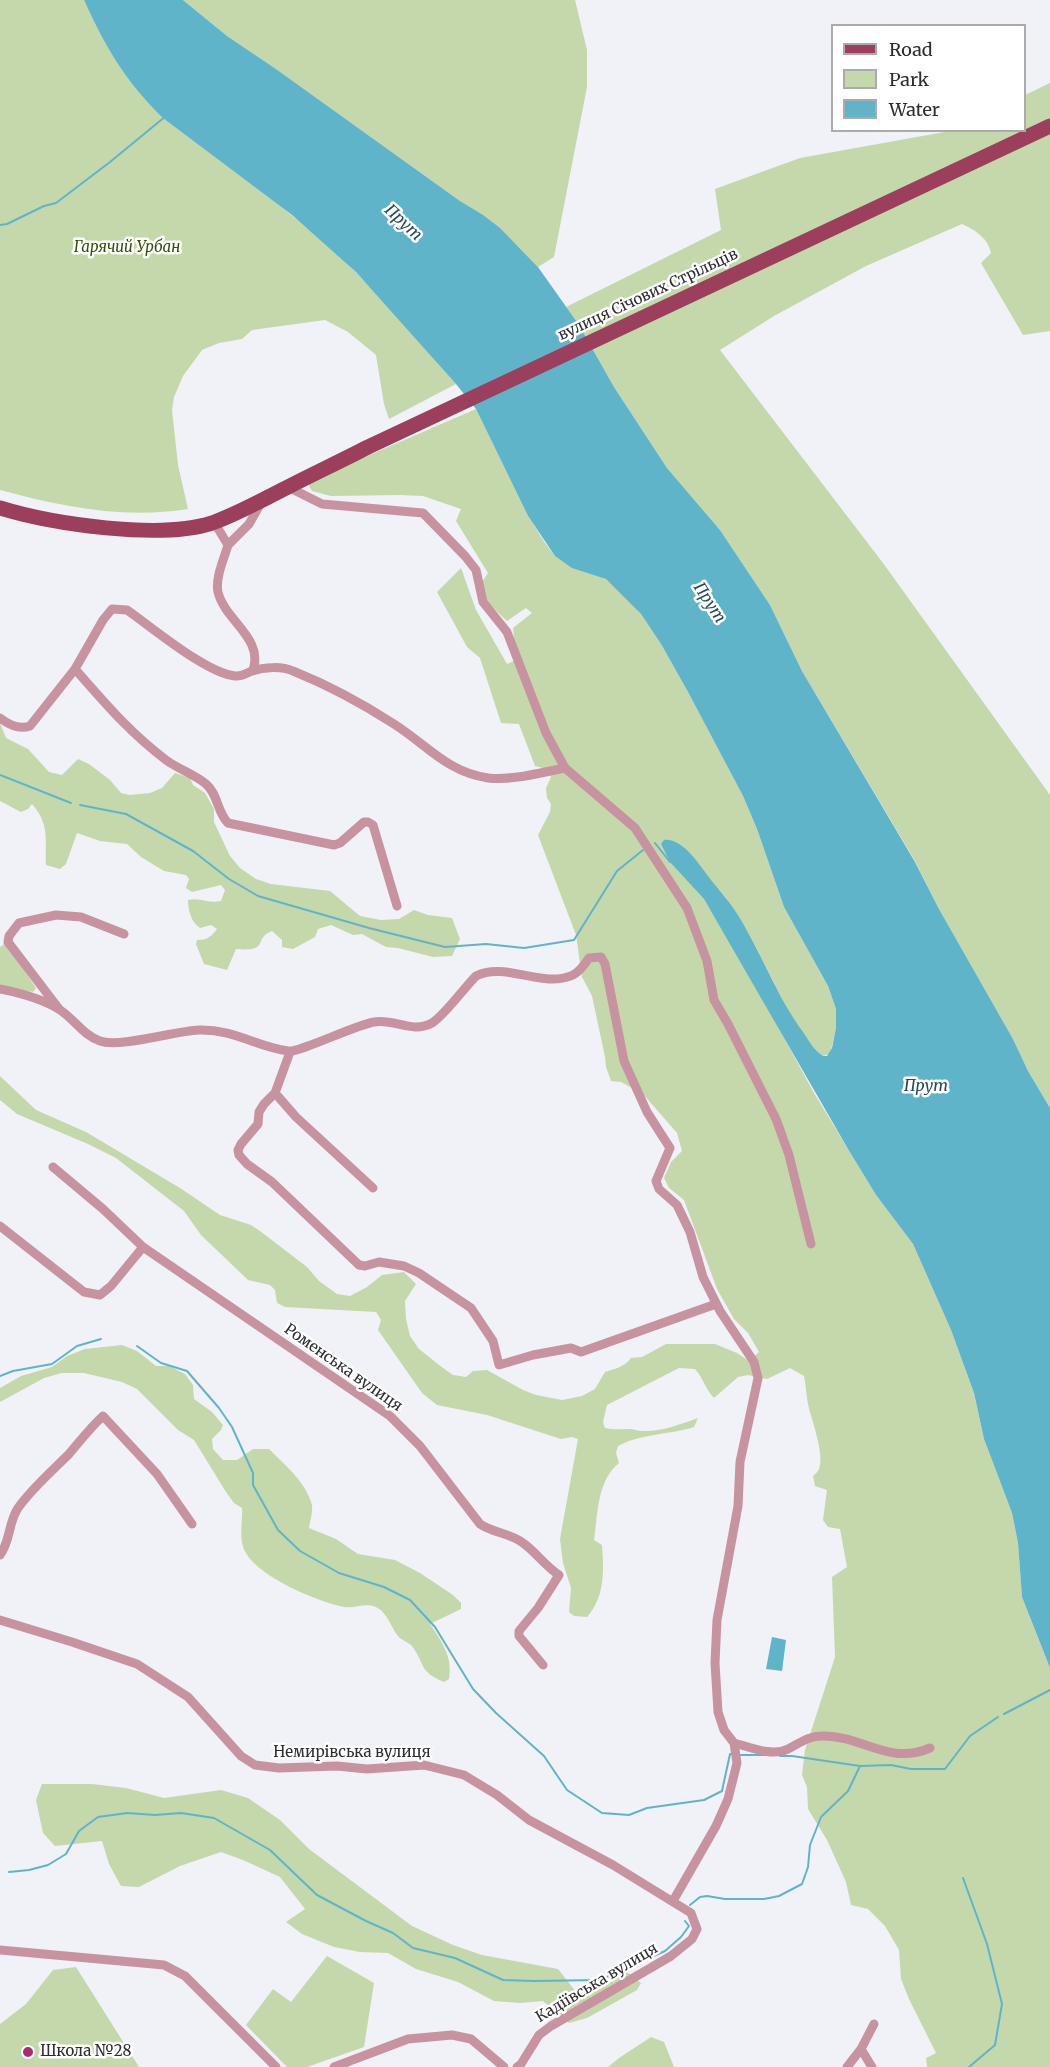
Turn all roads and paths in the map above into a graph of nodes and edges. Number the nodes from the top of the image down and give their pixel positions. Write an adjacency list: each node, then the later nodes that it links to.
1 (1050, 126): 2 (main road, вулиця Січових Стрільців)
2 (288, 487): 3 (main road, вулиця Січових Стрільців); 10 (street)
3 (263, 500): 5 (main road, вулиця Січових Стрільців); 6 (street)
4 (0, 508): 5 (main road, вулиця Січових Стрільців)
5 (214, 522): 6 (street)
6 (228, 545): 8 (street)
7 (75, 669): 8 (street); 9 (street); 11 (street)
8 (253, 670): 10 (street)
9 (0, 718)
10 (565, 768): 20 (street)
11 (397, 906)
12 (124, 934): 14 (street)
13 (0, 989): 14 (street)
14 (60, 1010): 15 (street)
15 (290, 1052): 16 (street); 22 (street)
16 (275, 1093): 18 (street); 22 (street)
17 (53, 1167): 21 (street, Роменська вулиця)
18 (373, 1188)
19 (0, 1226): 21 (street)
20 (811, 1244)
21 (143, 1246): 26 (street, Роменська вулиця)
22 (716, 1304): 27 (street)
23 (192, 1524): 24 (street)
24 (0, 1555)
25 (0, 1620): 29 (street, Немирівська вулиця)
26 (543, 1665)
27 (735, 1745): 28 (street); 29 (street)
28 (930, 1748)
29 (673, 1901): 30 (street, Немирівська вулиця)
30 (698, 1929): 37 (street, Кадіївська вулиця)
31 (0, 1950): 34 (street)
32 (874, 2024): 33 (street)
33 (861, 2049): 38 (street); 39 (street)
34 (276, 2067)
35 (334, 2067): 36 (street)
36 (504, 2067)
37 (517, 2067)
38 (847, 2067)
39 (872, 2067)

